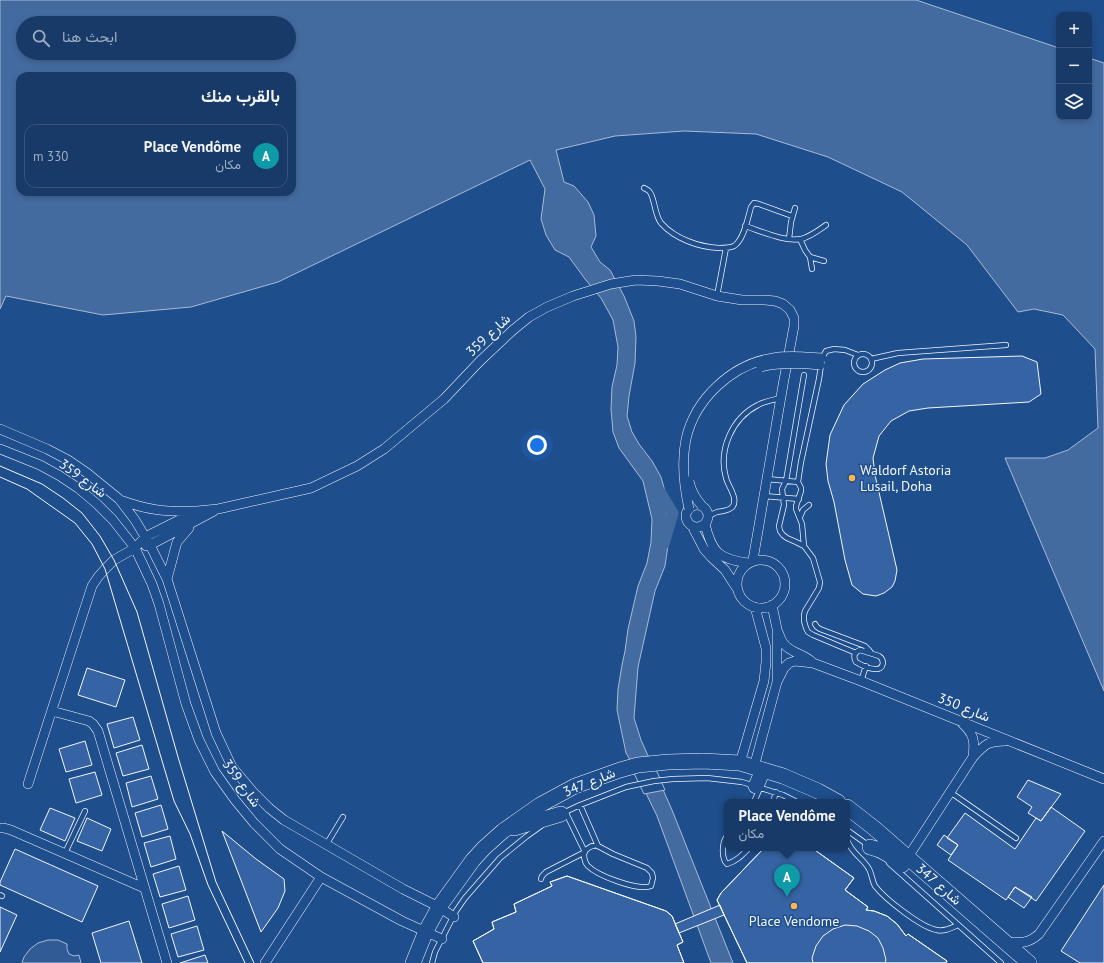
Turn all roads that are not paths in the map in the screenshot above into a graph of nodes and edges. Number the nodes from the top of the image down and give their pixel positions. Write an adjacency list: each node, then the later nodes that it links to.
1 (644, 188): 8 (lane)
2 (795, 208): 3 (lane)
3 (792, 216): 5 (lane); 6 (lane)
4 (826, 225): 7 (lane)
5 (745, 226): 6 (lane); 8 (lane)
6 (789, 239): 7 (lane)
7 (800, 239): 9 (lane)
8 (726, 248): 12 (lane)
9 (810, 257): 10 (lane); 11 (lane)
10 (824, 261)
11 (812, 269)
12 (717, 296): 18 (street, شارع 359); 30 (street, شارع 359)
13 (1006, 345): 15 (lane)
14 (858, 355): 15 (lane); 15 (lane); 16 (lane)
15 (871, 359)
16 (821, 362): 23 (lane); 29 (street, bridge); 31 (street, bridge)
17 (804, 375): 22 (lane)
18 (781, 398): 21 (street); 34 (lane)
19 (0, 429): 26 (street, شارع 359)
20 (0, 449): 40 (street, شارع 359)
21 (767, 479): 22 (lane); 24 (street)
22 (786, 481): 23 (lane); 25 (lane)
23 (798, 482): 27 (lane)
24 (764, 496): 25 (lane); 41 (street)
25 (783, 498): 27 (lane); 39 (lane)
26 (119, 499): 32 (street, شارع 359); 37 (street, شارع 359)
27 (799, 499): 33 (lane)
28 (808, 505): 33 (lane)
29 (702, 506): 31 (street); 34 (street)
30 (218, 509): 32 (street, شارع 359); 35 (street, شارع 359)
31 (689, 509): 36 (street)
32 (197, 511): 37 (street, شارع 359)
33 (800, 517): 39 (lane)
34 (707, 520): 36 (street); 41 (street)
35 (195, 522): 38 (street, شارع 359); 42 (street, شارع 359)
36 (692, 526): 43 (street)
37 (145, 537): 38 (street, شارع 359); 40 (street, شارع 359)
38 (150, 545): 40 (street, شارع 359); 42 (street, شارع 359)
39 (804, 546): 48 (lane)
40 (134, 548): 54 (street); 88 (street, شارع 359)
41 (751, 562): 43 (street); 44 (street)
42 (167, 579): 80 (street, شارع 359)
43 (736, 587): 45 (street)
44 (772, 606): 45 (street); 47 (street)
45 (755, 607): 58 (street)
46 (815, 624): 49 (lane)
47 (777, 629): 50 (street); 53 (street)
48 (856, 652): 49 (lane); 51 (lane)
49 (871, 653): 51 (lane)
50 (813, 663): 52 (street, شارع 350); 53 (street)
51 (866, 666): 52 (lane)
52 (861, 681): 55 (street, شارع 350)
53 (777, 682): 59 (street)
54 (52, 711): 61 (street); 90 (street)
55 (958, 720): 56 (street, شارع 350); 57 (street)
56 (1010, 741): 57 (street); 60 (street, شارع 350)
57 (973, 756): 64 (street)
58 (740, 763): 59 (main road, شارع 347); 75 (main road, شارع 347)
59 (758, 768): 62 (main road); 68 (main road, شارع 347)
60 (1104, 779)
61 (28, 784)
62 (758, 787): 63 (lane, شارع 347); 65 (lane); 69 (lane, شارع 347)
63 (776, 792): 66 (lane); 67 (lane, شارع 347)
64 (950, 792): 77 (lane); 87 (street)
65 (755, 799)
66 (774, 799)
67 (791, 799)
68 (832, 799)
69 (580, 805): 72 (lane, شارع 347); 81 (lane)
70 (850, 809): 87 (main road, شارع 347)
71 (85, 811): 86 (lane)
72 (563, 813): 75 (main road); 85 (lane); 93 (lane, شارع 347)
73 (343, 817): 80 (lane)
74 (0, 828): 86 (street)
75 (503, 831): 91 (main road, شارع 347)
76 (850, 832): 82 (lane, شارع 347)
77 (1016, 838)
78 (1104, 841): 97 (street)
79 (724, 842): 84 (lane)
80 (326, 845): 91 (street, شارع 359)
81 (598, 846): 85 (lane); 85 (lane)
82 (870, 847): 92 (main road); 94 (lane, شارع 347)
83 (850, 848): 94 (lane)
84 (746, 851)
85 (585, 852): 89 (lane)
86 (64, 853): 90 (street)
87 (908, 857): 92 (main road, شارع 347)
88 (321, 877): 95 (street, شارع 359); 99 (street)
89 (541, 879)
90 (144, 888): 98 (street)
91 (439, 907): 93 (street, شارع 359); 95 (main road, شارع 347)
92 (968, 910): 97 (main road, شارع 347)
93 (454, 917): 96 (lane, شارع 347)
94 (958, 925): 102 (lane, شارع 347)
95 (426, 931): 96 (street, شارع 359); 100 (main road, شارع 347)
96 (442, 939): 101 (lane, شارع 347)
97 (1004, 942): 103 (main road, شارع 347)
98 (167, 963)
99 (265, 963)
100 (413, 963)
101 (432, 963)
102 (1001, 963)
103 (1029, 963)

